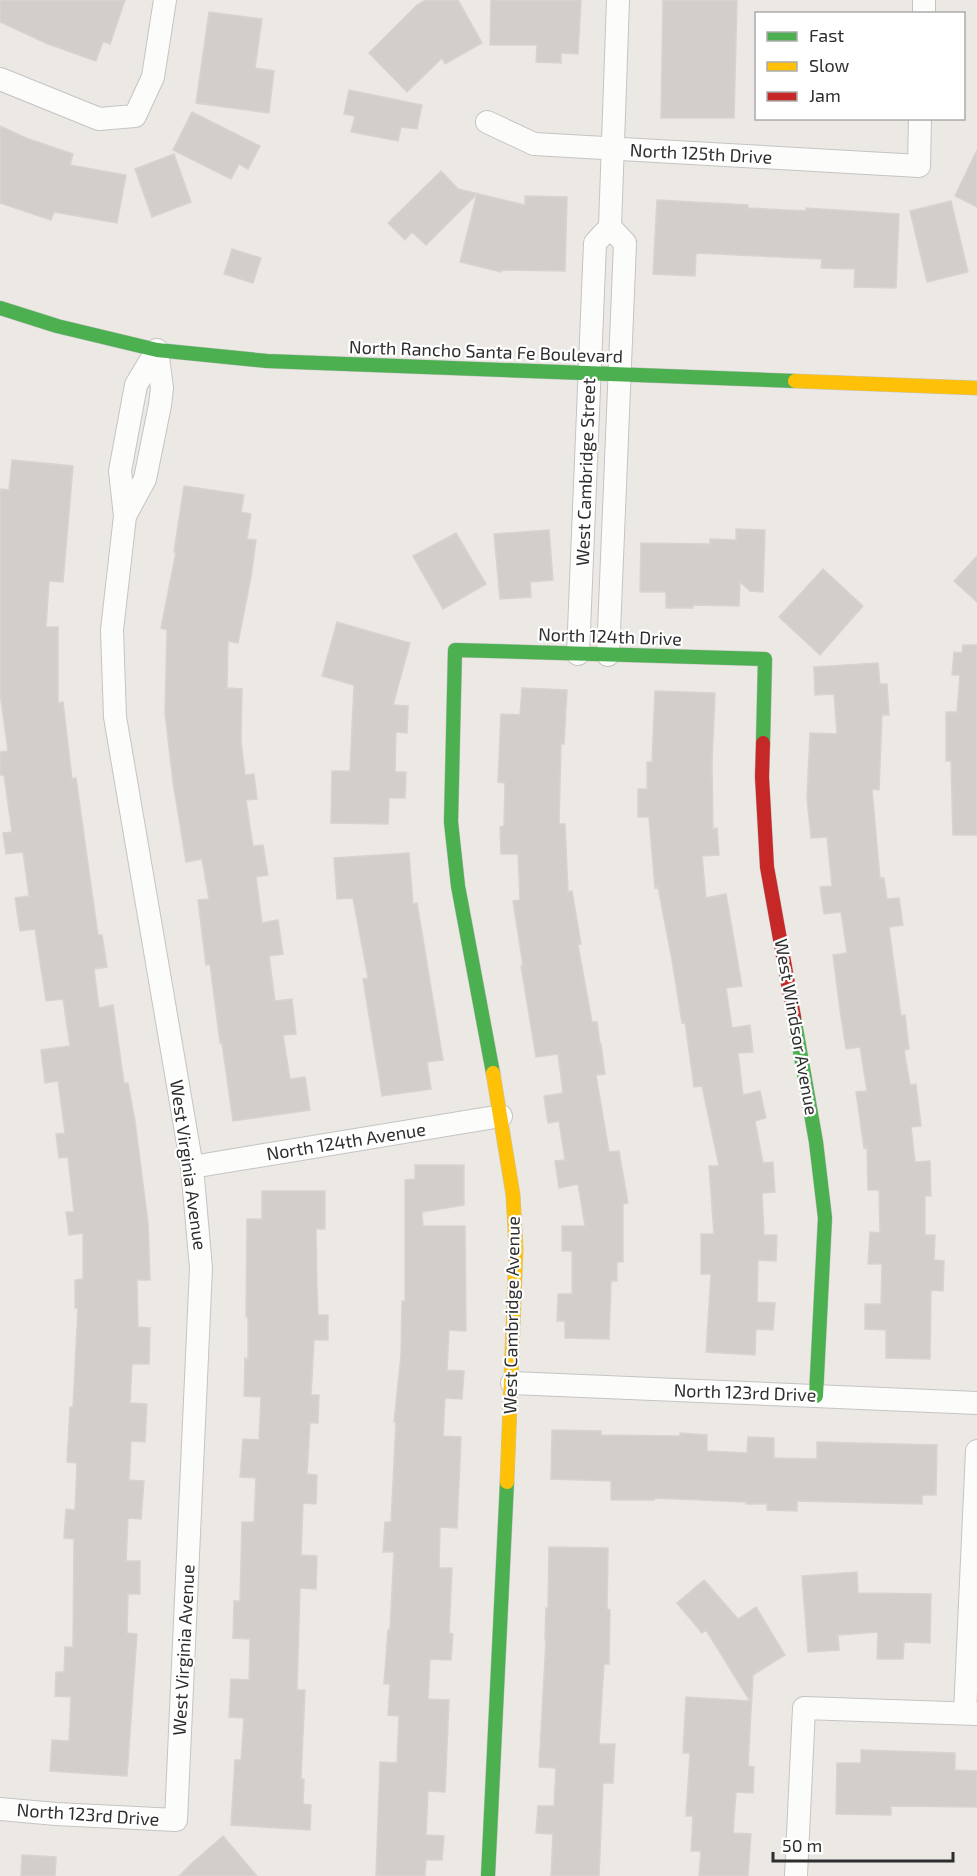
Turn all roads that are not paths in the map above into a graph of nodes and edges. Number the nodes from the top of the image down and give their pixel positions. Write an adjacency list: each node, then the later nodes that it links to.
1 (165, 0): 3 (street)
2 (618, 0): 6 (street)
3 (0, 79)
4 (920, 120): 6 (street, North 125th Drive)
5 (487, 122): 6 (street, North 125th Drive)
6 (613, 150): 7 (street)
7 (610, 227): 10 (street, West Cambridge Street); 11 (street, West Cambridge Street)
8 (0, 309): 9 (street, North Rancho Santa Fe Boulevard)
9 (157, 350): 10 (street, North Rancho Santa Fe Boulevard); 18 (street, West Virginia Avenue)
10 (590, 374): 11 (street, North Rancho Santa Fe Boulevard); 14 (street, West Cambridge Street)
11 (619, 376): 12 (street, North Rancho Santa Fe Boulevard); 15 (street, West Cambridge Street)
12 (977, 388)
13 (455, 650): 14 (street, North 124th Drive); 17 (street, West Cambridge Avenue)
14 (578, 654): 15 (street, North 124th Drive)
15 (608, 655): 16 (street, North 124th Drive)
16 (765, 659): 20 (street, West Windsor Avenue)
17 (501, 1116): 18 (street, North 124th Avenue); 19 (street, West Cambridge Avenue)
18 (192, 1167): 25 (street, West Virginia Avenue)
19 (512, 1383): 20 (street, North 123rd Drive); 26 (street, West Cambridge Avenue)
20 (816, 1396): 21 (street, North 123rd Drive)
21 (977, 1403)
22 (977, 1451): 23 (street)
23 (971, 1714): 27 (street)
24 (0, 1809): 25 (street, North 123rd Drive)
25 (177, 1820)
26 (488, 1876)
27 (796, 1876)

